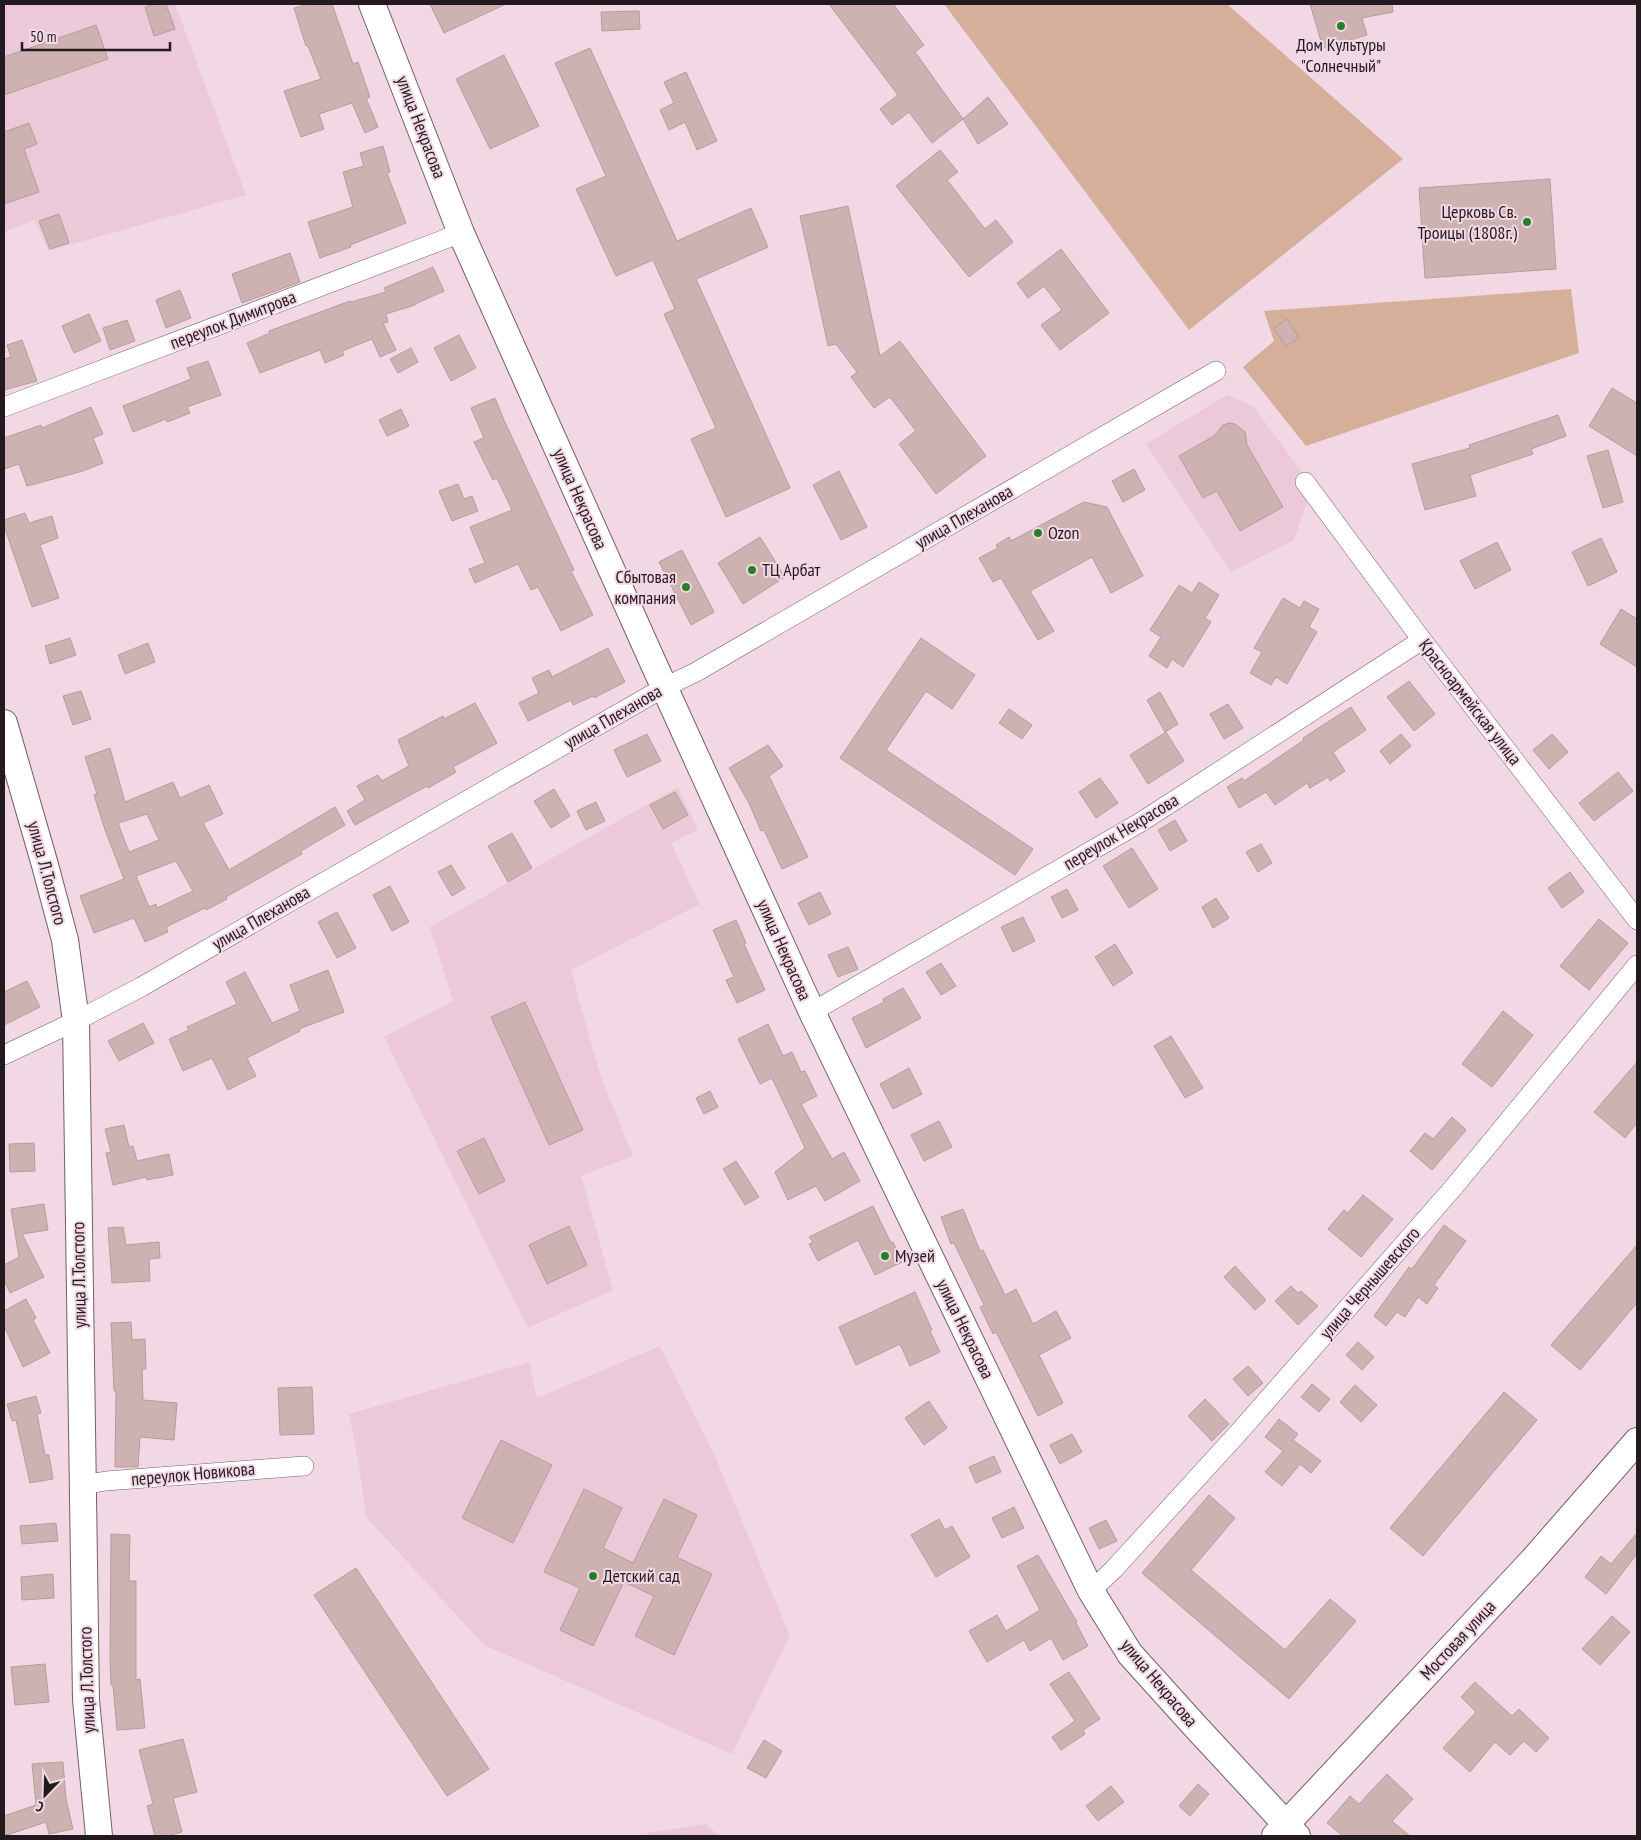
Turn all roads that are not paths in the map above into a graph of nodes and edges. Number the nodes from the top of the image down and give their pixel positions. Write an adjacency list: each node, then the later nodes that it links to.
1 (372, 4): 2 (street, улица Некрасова)
2 (461, 233): 4 (street, переулок Димитрова); 7 (street, улица Некрасова)
3 (1216, 371): 7 (street, улица Плеханова)
4 (4, 407)
5 (1305, 482): 6 (street, Красноармейская улица)
6 (1422, 640): 9 (street, Красноармейская улица); 11 (street, переулок Некрасова)
7 (665, 687): 11 (street, улица Некрасова); 12 (street, улица Плеханова)
8 (4, 723): 12 (street, улица Л.Толстого)
9 (1637, 920)
10 (1637, 965): 17 (street, улица Чернышевского)
11 (812, 1012): 17 (street, улица Некрасова)
12 (76, 1021): 13 (street, улица Плеханова); 16 (street, улица Л.Толстого)
13 (4, 1055)
14 (1637, 1441): 18 (street, Мостовая улица)
15 (304, 1466): 16 (street, переулок Новикова)
16 (82, 1485): 19 (street, улица Л.Толстого)
17 (1091, 1591): 18 (street, улица Некрасова)
18 (1286, 1832)
19 (99, 1836)

